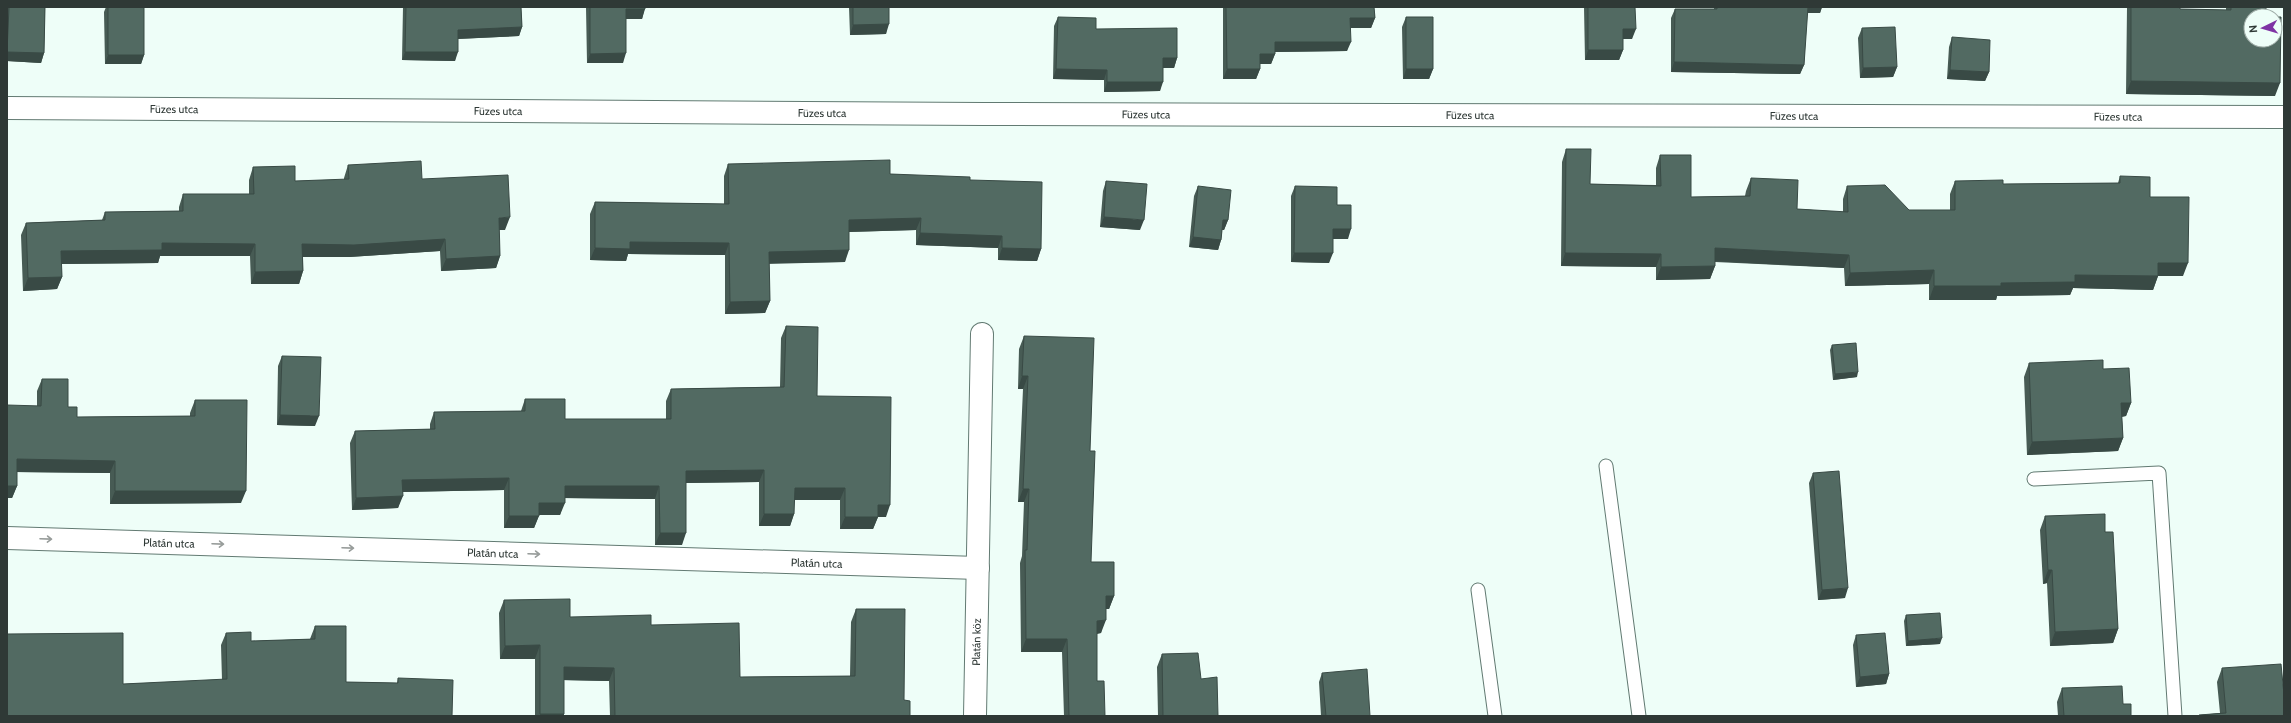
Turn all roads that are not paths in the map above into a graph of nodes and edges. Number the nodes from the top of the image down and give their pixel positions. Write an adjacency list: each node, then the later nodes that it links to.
1 (7, 108): 2 (street, Füzes utca)
2 (2284, 117)
3 (982, 334): 7 (street, Platán köz)
4 (1606, 466): 11 (lane)
5 (2034, 479): 12 (lane)
6 (7, 538): 7 (street, Platán utca, one-way to 7)
7 (978, 568): 9 (street, Platán köz)
8 (1478, 590): 10 (lane)
9 (975, 716)
10 (1495, 716)
11 (1639, 716)
12 (2175, 716)

